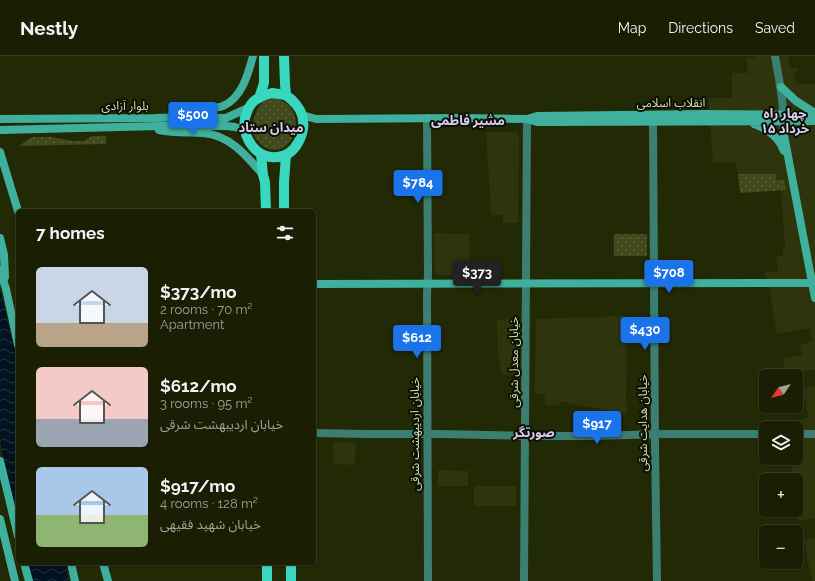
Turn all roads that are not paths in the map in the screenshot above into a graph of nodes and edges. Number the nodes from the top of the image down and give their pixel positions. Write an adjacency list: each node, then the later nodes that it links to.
1 (253, 56): 11 (main road)
2 (264, 56): 7 (main road)
3 (284, 56): 6 (main road)
4 (775, 56): 5 (street)
5 (781, 87): 9 (main road); 14 (street)
6 (286, 96): 7 (main road); 10 (main road)
7 (259, 98): 8 (main road)
8 (248, 108): 11 (main road, بلوار آزادی); 23 (main road)
9 (815, 114): 14 (main road, انقلاب اسلامی)
10 (302, 115): 13 (main road, انقلاب اسلامی); 26 (main road)
11 (185, 117): 12 (main road, بلوار آزادی)
12 (109, 118): 15 (main road, بلوار آزادی); 21 (main road)
13 (427, 118): 16 (main road, انقلاب اسلامی); 38 (street, خیابان اردیبهشت شرقی)
14 (783, 118): 16 (main road, انقلاب اسلامی); 18 (main road, انقلاب اسلامی); 19 (main road, انقلاب اسلامی); 27 (main road)
15 (0, 119)
16 (527, 119): 17 (main road, انقلاب اسلامی); 39 (street, خیابان معدل شرقی)
17 (653, 121): 18 (main road, انقلاب اسلامی); 40 (street, خیابان هدایت شرقی)
18 (748, 121): 27 (main road)
19 (815, 121)
20 (143, 127): 21 (main road, بلوار آزادی); 23 (main road, بلوار آزادی); 28 (main road)
21 (109, 128): 22 (main road, بلوار آزادی)
22 (0, 130)
23 (245, 130): 25 (main road)
24 (0, 152): 30 (main road)
25 (261, 154): 26 (main road); 28 (main road)
26 (286, 155): 33 (main road)
27 (790, 164): 36 (main road)
28 (263, 175): 32 (main road)
29 (0, 182): 30 (main road)
30 (10, 186): 31 (main road)
31 (17, 209)
32 (266, 209)
33 (284, 209)
34 (0, 238): 41 (main road)
35 (0, 270): 41 (main road)
36 (812, 283): 40 (main road); 42 (main road)
37 (316, 284): 38 (main road)
38 (428, 284): 39 (main road); 45 (street, خیابان اردیبهشت شرقی)
39 (526, 284): 40 (main road); 50 (street, خیابان معدل شرقی)
40 (654, 284): 46 (street, خیابان هدایت شرقی)
41 (6, 289): 43 (main road)
42 (815, 298)
43 (16, 335)
44 (316, 433): 45 (street)
45 (428, 434): 50 (street); 65 (street, خیابان اردیبهشت شرقی)
46 (655, 434): 47 (street); 50 (street); 67 (street, خیابان هدایت شرقی)
47 (759, 434)
48 (803, 434): 49 (street)
49 (815, 434)
50 (525, 435): 66 (street, خیابان معدل شرقی)
51 (0, 460): 53 (main road)
52 (0, 519): 59 (main road)
53 (16, 528)
54 (25, 565): 60 (main road)
55 (71, 565): 61 (main road)
56 (104, 565): 62 (main road)
57 (267, 565): 63 (main road)
58 (290, 565): 64 (main road)
59 (15, 581)
60 (29, 581)
61 (75, 581)
62 (108, 581)
63 (267, 581)
64 (291, 581)
65 (428, 581)
66 (524, 581)
67 (657, 581)

